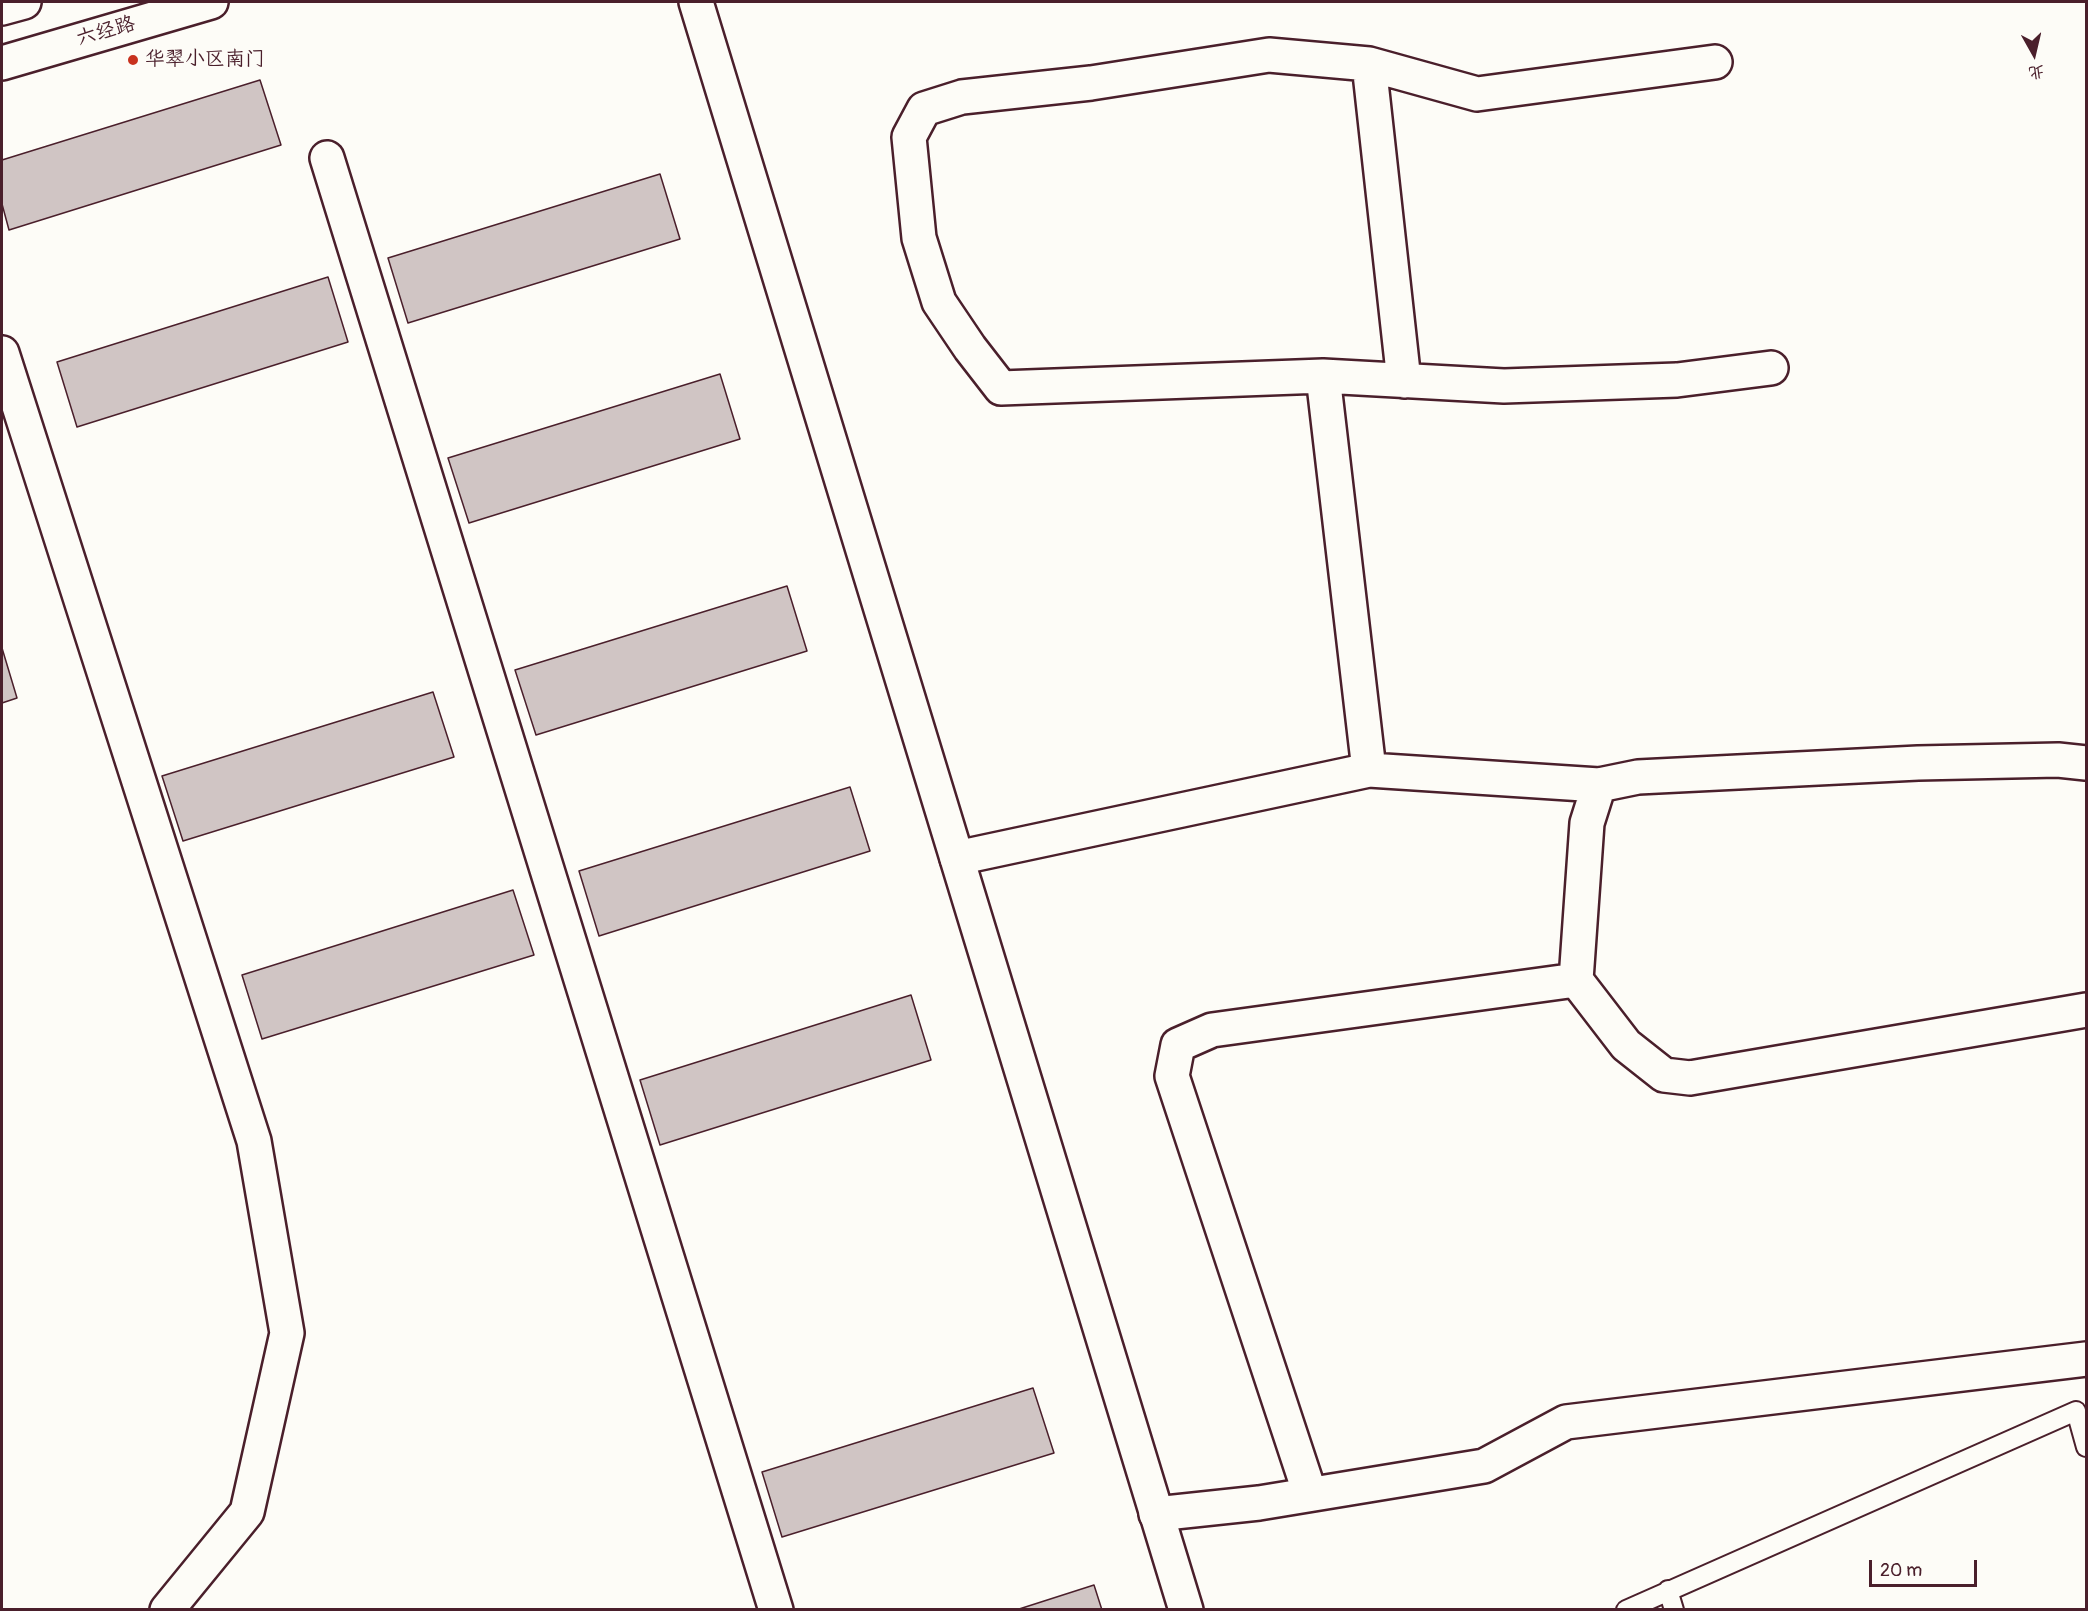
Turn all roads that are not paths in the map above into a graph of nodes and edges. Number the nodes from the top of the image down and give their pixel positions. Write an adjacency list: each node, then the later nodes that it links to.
1 (24, 2): 4 (street)
2 (211, 2): 6 (street, 六经路)
3 (696, 2): 16 (street)
4 (2, 8)
5 (1715, 62): 7 (street)
6 (2, 63)
7 (1370, 64): 11 (street); 12 (street)
8 (327, 158): 25 (street)
9 (2, 353): 24 (street)
10 (1771, 368): 12 (street)
11 (1323, 376): 12 (street); 14 (street)
12 (1404, 381)
13 (2086, 763): 15 (street)
14 (1369, 770): 15 (street); 16 (street)
15 (1599, 785): 17 (street)
16 (957, 858): 22 (street)
17 (1576, 980): 18 (street); 21 (street)
18 (2086, 1010)
19 (2086, 1359): 21 (street)
20 (2086, 1447): 23 (lane)
21 (1310, 1494): 22 (street)
22 (1156, 1514): 26 (street)
23 (1668, 1590): 27 (lane); 28 (lane)
24 (167, 1610)
25 (776, 1610)
26 (1186, 1610)
27 (1626, 1610)
28 (1674, 1610)

